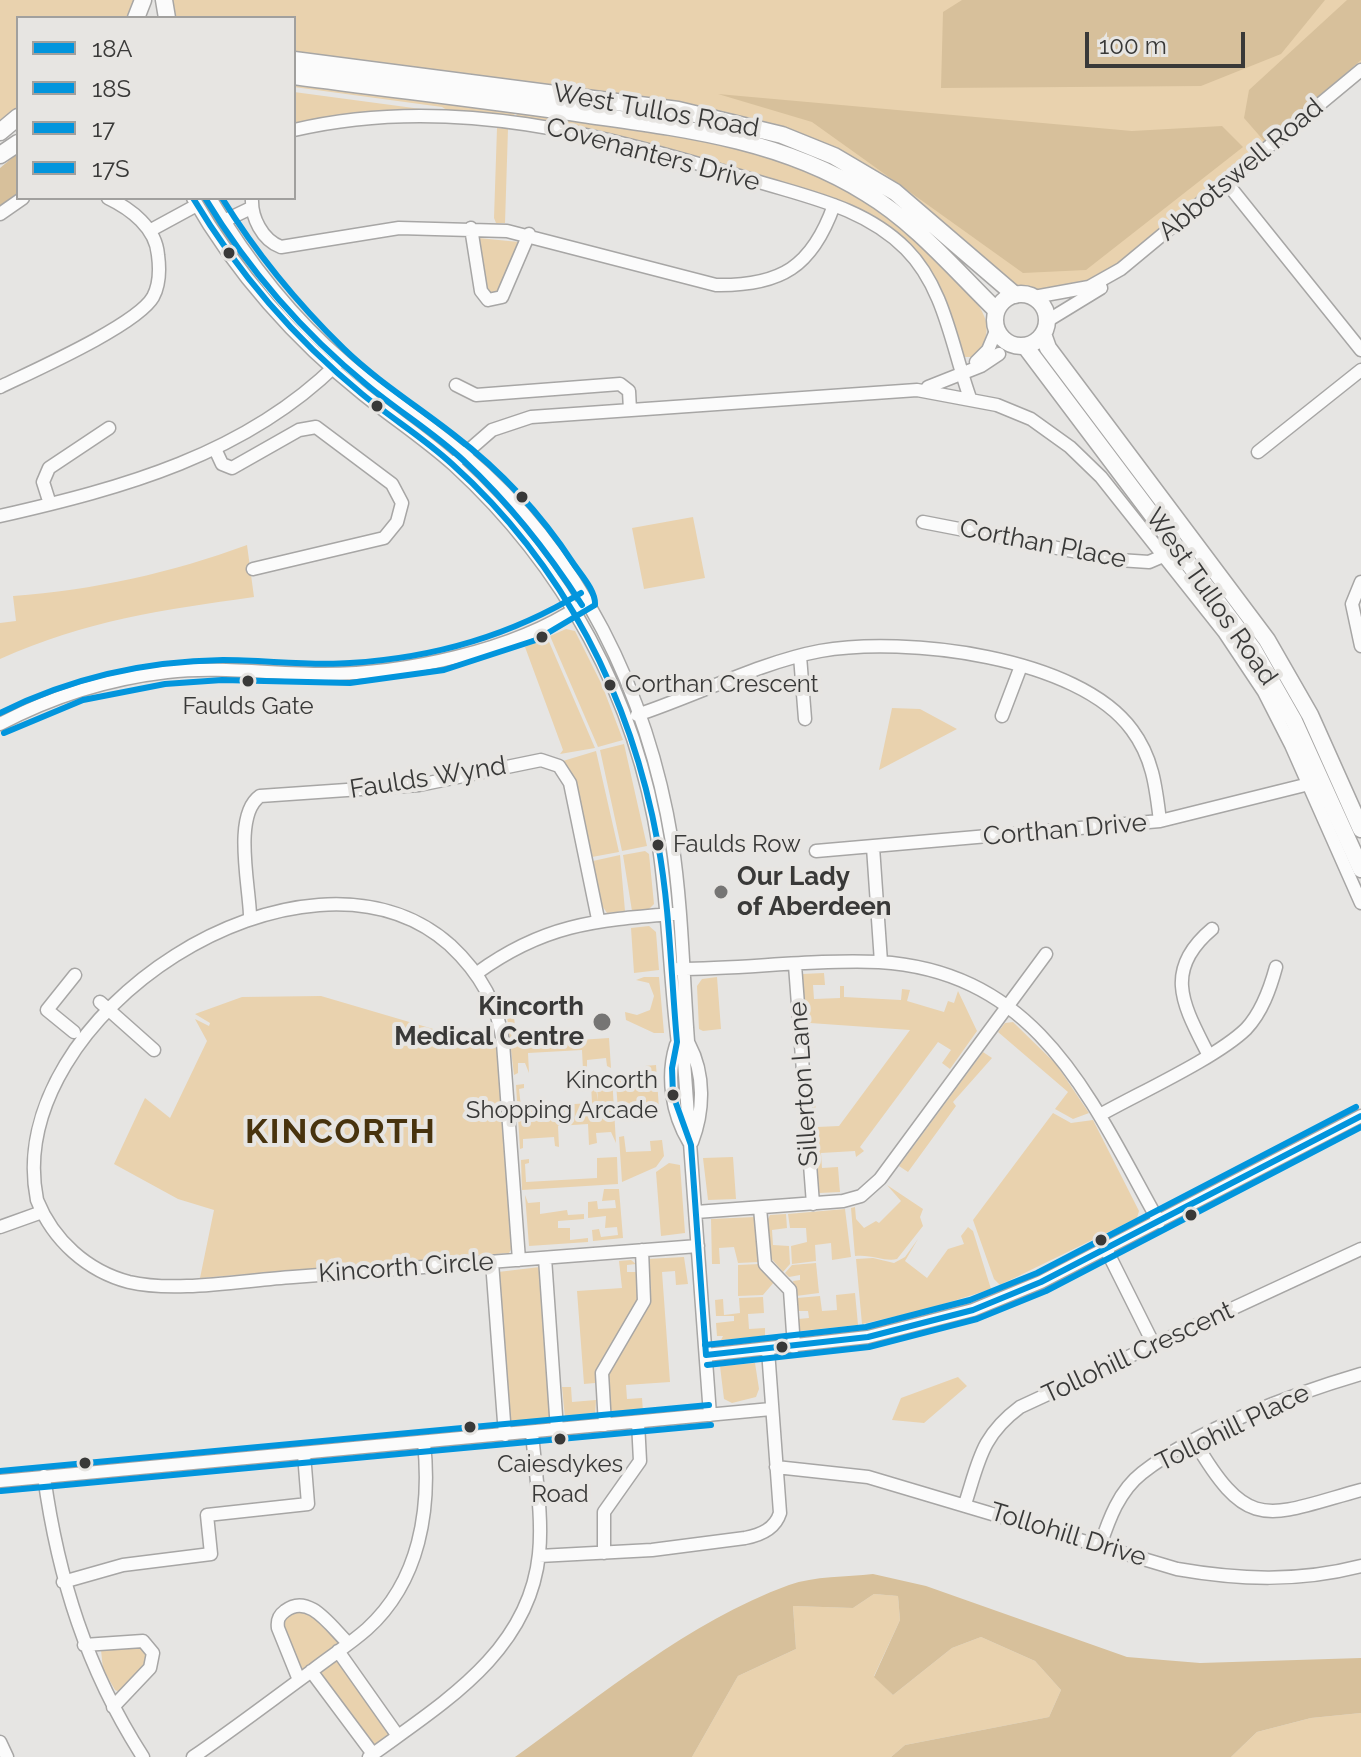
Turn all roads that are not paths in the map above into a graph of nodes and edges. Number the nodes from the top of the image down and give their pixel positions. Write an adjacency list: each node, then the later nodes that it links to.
1 (296, 60): 20 (main road, West Tullos Road)
2 (1361, 70): 7 (street, Abbotswell Road)
3 (296, 76): 22 (main road, West Tullos Road)
4 (16, 119): 6 (main road)
5 (296, 130): 13 (street, Covenanters Drive)
6 (0, 132)
7 (1226, 182): 19 (street, Abbotswell Road); 26 (street)
8 (20, 200): 14 (street)
9 (111, 200): 17 (street)
10 (211, 200): 15 (street)
11 (195, 201): 15 (street); 17 (street); 28 (street)
12 (251, 203): 15 (street); 16 (street)
13 (834, 205): 18 (street); 30 (street, Covenanters Drive)
14 (0, 214)
15 (224, 221): 28 (street)
16 (471, 228): 18 (street); 18 (street)
17 (151, 230): 32 (street)
18 (529, 234)
19 (1121, 269): 21 (street); 23 (street)
20 (1015, 295): 21 (main road); 22 (main road)
21 (1034, 297): 23 (main road)
22 (996, 310): 24 (main road)
23 (1045, 328): 25 (main road); 59 (main road, West Tullos Road)
24 (996, 331): 25 (main road); 30 (street)
25 (1025, 346): 62 (main road, West Tullos Road)
26 (1361, 350)
27 (999, 354): 30 (street)
28 (337, 364): 37 (street); 39 (street); 40 (street)
29 (1361, 370): 38 (street)
30 (961, 374): 33 (street); 34 (street, Covenanters Drive)
31 (456, 385): 35 (street)
32 (0, 387)
33 (917, 390): 34 (street); 35 (street)
34 (970, 398): 44 (street)
35 (630, 410): 39 (street)
36 (109, 428): 41 (street)
37 (216, 451): 41 (street); 45 (street)
38 (1258, 452)
39 (463, 454): 40 (street); 47 (street)
40 (453, 464): 48 (street)
41 (50, 504): 42 (street)
42 (0, 516)
43 (923, 522): 44 (street, Corthan Place)
44 (1163, 556): 57 (street)
45 (253, 569)
46 (1361, 582): 49 (street)
47 (586, 602): 48 (street); 52 (street)
48 (574, 610): 54 (street); 56 (street)
49 (1361, 646)
50 (800, 656): 51 (street); 52 (street); 55 (street)
51 (1021, 666): 53 (street); 58 (street)
52 (641, 713): 54 (street); 64 (street)
53 (1002, 716)
54 (628, 718): 64 (street)
55 (805, 719)
56 (0, 724)
57 (1309, 784): 58 (street, Corthan Drive); 63 (street)
58 (1160, 821): 60 (street, Corthan Drive)
59 (1361, 829)
60 (873, 847): 61 (street, Corthan Drive); 69 (street)
61 (816, 851)
62 (1361, 869)
63 (1361, 903)
64 (672, 914): 66 (street); 72 (street)
65 (250, 915): 66 (street, Faulds Wynd); 73 (street, Kincorth Circle); 75 (street, Kincorth Circle)
66 (598, 919): 73 (street)
67 (1212, 929): 80 (street)
68 (1046, 954): 76 (street)
69 (881, 962): 70 (street); 76 (street)
70 (795, 965): 72 (street); 84 (street, Sillerton Lane)
71 (1276, 967): 80 (street)
72 (677, 969): 78 (street)
73 (477, 973): 95 (street, Kincorth Circle)
74 (75, 975): 77 (street)
75 (100, 1002): 77 (street, Kincorth Circle); 79 (street)
76 (1007, 1007): 81 (street); 84 (street)
77 (74, 1032): 86 (street, Kincorth Circle)
78 (682, 1042): 83 (street); 83 (street); 83 (street)
79 (154, 1050)
80 (1208, 1054): 81 (street)
81 (1100, 1115): 88 (street)
82 (1361, 1116): 88 (street)
83 (691, 1145): 87 (street)
84 (813, 1204): 85 (street)
85 (760, 1208): 87 (street); 98 (street)
86 (42, 1212): 89 (street); 96 (street, Kincorth Circle)
87 (696, 1212): 90 (street)
88 (1159, 1222): 91 (street)
89 (0, 1227)
90 (698, 1246): 93 (street); 100 (street)
91 (1106, 1249): 97 (street); 98 (street)
92 (1361, 1249): 97 (street, Tollohill Crescent)
93 (642, 1250): 94 (street); 105 (street)
94 (545, 1258): 95 (street); 106 (street)
95 (519, 1260): 96 (street, Kincorth Circle)
96 (492, 1262): 108 (street)
97 (1154, 1345): 116 (street, Tollohill Crescent)
98 (794, 1347): 99 (street)
99 (768, 1350): 100 (street); 102 (street)
100 (706, 1355): 103 (street)
101 (1361, 1374): 110 (street, Tollohill Place)
102 (771, 1409): 103 (street); 112 (street)
103 (710, 1415): 104 (street)
104 (638, 1422): 105 (street); 118 (street)
105 (605, 1425): 106 (street)
106 (557, 1430): 107 (street)
107 (532, 1432): 108 (street); 119 (street)
108 (505, 1435): 109 (street)
109 (424, 1442): 111 (street); 123 (street)
110 (1195, 1442): 115 (street); 117 (street, Tollohill Place)
111 (304, 1454): 113 (street); 121 (street)
112 (776, 1467): 116 (street, Tollohill Drive); 118 (street)
113 (44, 1476): 114 (street); 121 (street)
114 (0, 1481)
115 (1361, 1490)
116 (965, 1504): 117 (street, Tollohill Drive)
117 (1100, 1546): 120 (street, Tollohill Drive)
118 (604, 1553): 119 (street)
119 (539, 1556): 127 (street)
120 (1361, 1566)
121 (63, 1582): 122 (street)
122 (84, 1645): 126 (street); 126 (street)
123 (343, 1647): 124 (street); 125 (street); 127 (street)
124 (311, 1671): 125 (street); 130 (street)
125 (299, 1680): 133 (street)
126 (113, 1707): 132 (street)
127 (398, 1736): 129 (street)
128 (0, 1742): 131 (street)
129 (386, 1745): 130 (street); 134 (street)
130 (371, 1756)
131 (7, 1757)
132 (143, 1757)
133 (193, 1757)
134 (394, 1757)

